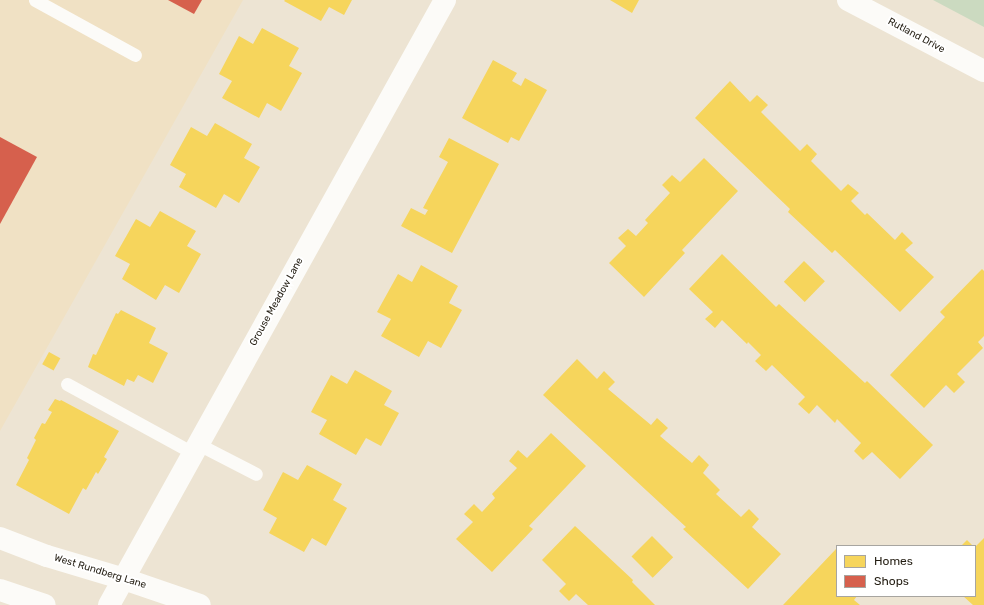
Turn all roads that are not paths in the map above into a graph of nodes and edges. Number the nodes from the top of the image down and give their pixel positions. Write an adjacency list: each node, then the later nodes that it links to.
1 (35, 0): 4 (lane)
2 (445, 0): 7 (street, Grouse Meadow Lane)
3 (848, 0): 5 (street, Rutland Drive)
4 (135, 55)
5 (984, 71)
6 (67, 384): 7 (lane)
7 (196, 448): 8 (lane); 10 (street, Grouse Meadow Lane)
8 (256, 474)
9 (0, 538): 10 (street, West Rundberg Lane)
10 (124, 579): 13 (street, Grouse Meadow Lane); 14 (street, West Rundberg Lane)
11 (0, 590): 12 (street)
12 (45, 605)
13 (109, 605)
14 (200, 605)

